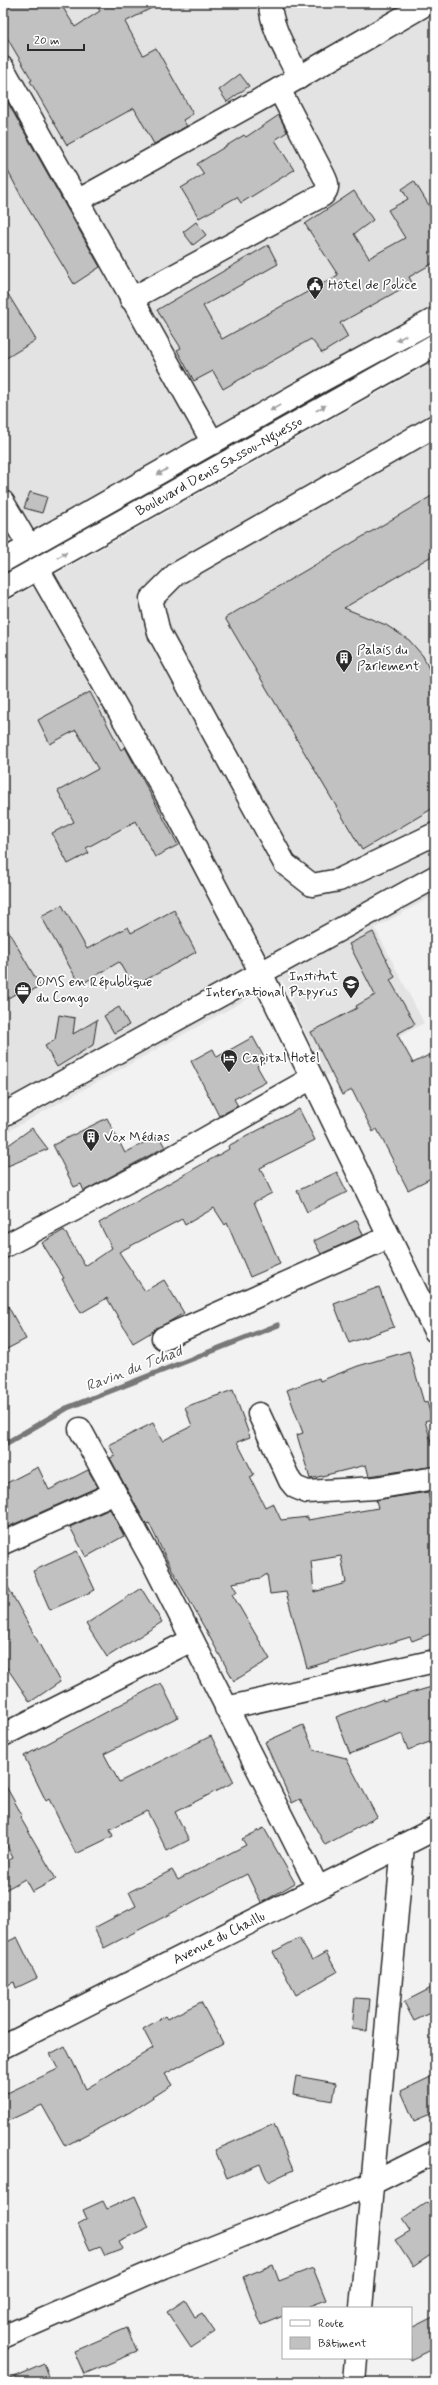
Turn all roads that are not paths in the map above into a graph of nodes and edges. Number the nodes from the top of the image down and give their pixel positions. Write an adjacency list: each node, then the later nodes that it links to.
1 (270, 3): 4 (street)
2 (428, 3): 4 (street)
3 (3, 68): 6 (street)
4 (299, 78): 5 (street)
5 (279, 89): 6 (street); 7 (street)
6 (77, 202): 7 (street)
7 (131, 299): 11 (street)
8 (435, 319): 11 (street, Boulevard Denis Sassou-Nguesso, one-way to 11)
9 (435, 345): 15 (street, Boulevard Denis Sassou-Nguesso, one-way to 9)
10 (435, 426): 17 (street)
11 (213, 443): 13 (street, Boulevard Denis Sassou-Nguesso, one-way to 13)
12 (3, 502): 13 (street)
13 (29, 546): 14 (street, Boulevard Denis Sassou-Nguesso)
14 (3, 561)
15 (38, 569): 16 (street, Boulevard Denis Sassou-Nguesso); 19 (street)
16 (3, 588)
17 (435, 834)
18 (435, 877): 19 (street)
19 (261, 973): 20 (street); 21 (street)
20 (312, 1078): 22 (street); 23 (street)
21 (3, 1116)
22 (389, 1237): 24 (street); 25 (street)
23 (3, 1247)
24 (435, 1331)
25 (163, 1338)
26 (259, 1414): 28 (street)
27 (80, 1429): 29 (street)
28 (435, 1478)
29 (115, 1494): 30 (street); 31 (street)
30 (3, 1543)
31 (192, 1640): 33 (street); 34 (street)
32 (435, 1661): 33 (street)
33 (226, 1708): 37 (street)
34 (3, 1735)
35 (435, 1829): 36 (street, Avenue du Chaillu)
36 (403, 1845): 37 (street, Avenue du Chaillu); 40 (street)
37 (318, 1888): 38 (street, Avenue du Chaillu)
38 (3, 2047)
39 (435, 2152): 40 (street)
40 (371, 2184): 41 (street); 42 (street)
41 (360, 2307)
42 (3, 2337)
43 (356, 2359): 44 (street)
44 (354, 2382)

